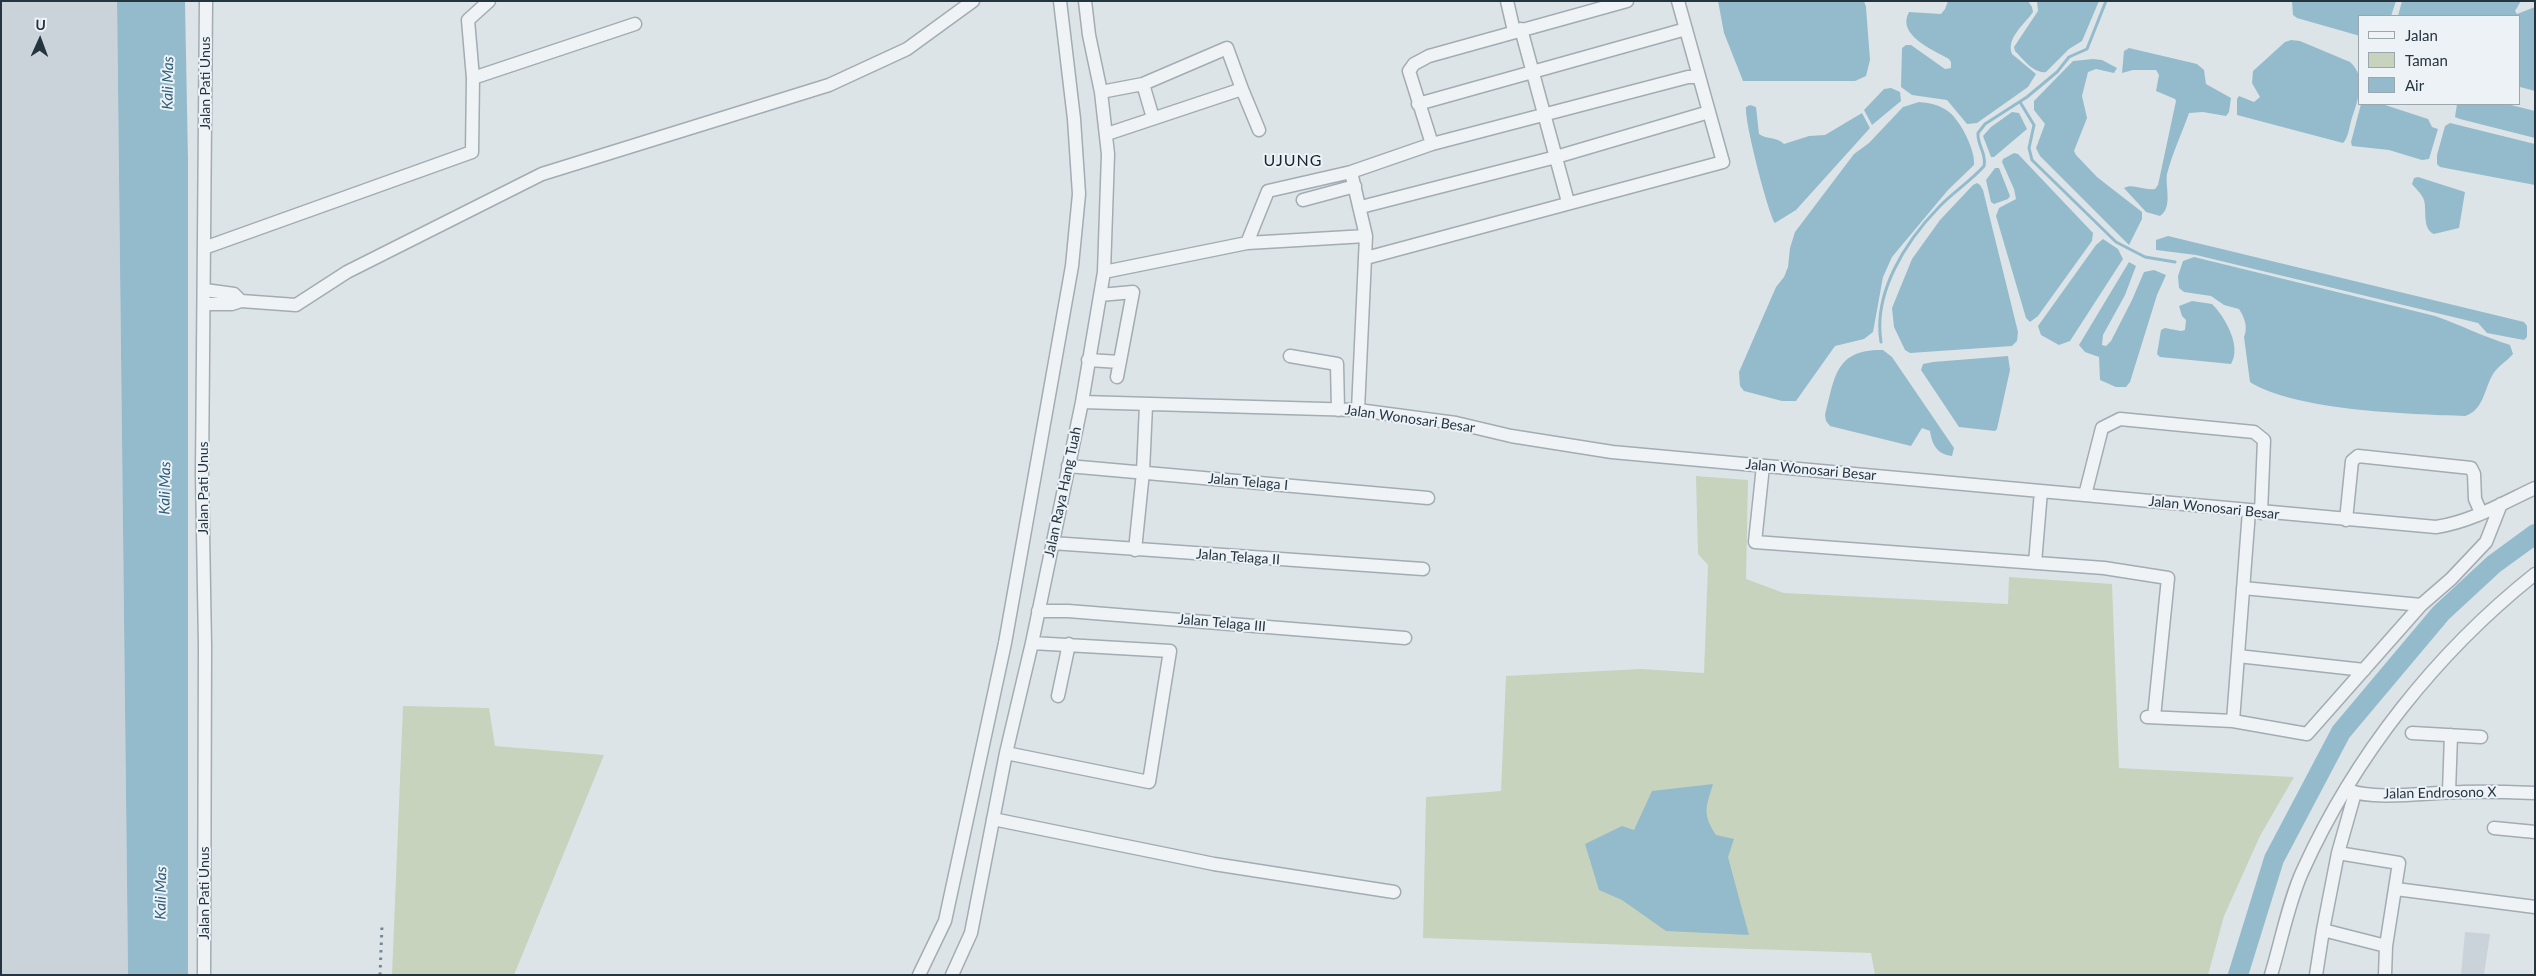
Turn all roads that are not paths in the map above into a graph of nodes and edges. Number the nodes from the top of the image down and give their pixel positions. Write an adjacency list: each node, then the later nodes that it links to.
1 (206, 1): 33 (street, Jalan Pati Unus)
2 (489, 1): 14 (street)
3 (973, 1): 38 (street)
4 (1060, 1): 91 (street, Jalan Raya Hang Tuah)
5 (1085, 1): 17 (street, Jalan Raya Hang Tuah)
6 (1507, 1): 11 (street)
7 (1627, 1): 11 (street)
8 (1678, 1): 10 (street)
9 (635, 24): 14 (street)
10 (1686, 29): 12 (street); 13 (street)
11 (1518, 30): 12 (street); 18 (street)
12 (1534, 72): 18 (street); 20 (street)
13 (1700, 76): 19 (street); 20 (street)
14 (473, 78): 33 (street)
15 (1143, 84): 16 (street); 17 (street); 21 (street)
16 (1242, 89): 21 (street); 22 (street)
17 (1101, 92): 23 (street, Jalan Raya Hang Tuah)
18 (1418, 104): 24 (street)
19 (1709, 112): 25 (street); 29 (street)
20 (1544, 115): 24 (street); 25 (street)
21 (1153, 118): 23 (street)
22 (1260, 130)
23 (1107, 134): 35 (street, Jalan Raya Hang Tuah)
24 (1432, 144): 26 (street)
25 (1556, 157): 29 (street); 30 (street)
26 (1351, 172): 27 (street); 32 (street)
27 (1355, 186): 28 (street); 30 (street)
28 (1303, 200)
29 (1568, 202): 34 (street)
30 (1361, 207): 31 (street)
31 (1366, 236): 32 (street); 34 (street)
32 (1248, 243): 35 (street)
33 (204, 248): 36 (street, Jalan Pati Unus)
34 (1366, 258): 47 (street)
35 (1104, 272): 37 (street, Jalan Raya Hang Tuah)
36 (205, 290): 38 (street); 39 (street, Jalan Pati Unus)
37 (1100, 295): 41 (street, Jalan Raya Hang Tuah); 42 (street)
38 (241, 301): 39 (street)
39 (205, 304): 90 (street, Jalan Pati Unus)
40 (1290, 356): 46 (street)
41 (1088, 360): 42 (street); 44 (street, Jalan Raya Hang Tuah)
42 (1120, 362): 43 (street)
43 (1117, 377)
44 (1082, 402): 45 (street, Jalan Wonosari Besar); 48 (street, Jalan Raya Hang Tuah)
45 (1146, 405): 46 (street, Jalan Wonosari Besar); 50 (street)
46 (1338, 410): 47 (street, Jalan Wonosari Besar)
47 (1358, 410): 49 (street, Jalan Wonosari Besar)
48 (1068, 466): 50 (street, Jalan Telaga I); 59 (street, Jalan Raya Hang Tuah)
49 (1762, 466): 52 (street, Jalan Wonosari Besar); 61 (street)
50 (1143, 472): 54 (street, Jalan Telaga I); 60 (street)
51 (2535, 488): 55 (street, Jalan Wonosari Besar)
52 (2042, 491): 53 (street, Jalan Wonosari Besar); 61 (street)
53 (2085, 495): 56 (street, Jalan Wonosari Besar); 56 (street)
54 (1428, 498)
55 (2501, 504): 57 (street, Jalan Wonosari Besar); 65 (street)
56 (2255, 512): 58 (street, Jalan Wonosari Besar); 64 (street)
57 (2481, 513): 58 (street, Jalan Wonosari Besar); 58 (street)
58 (2346, 520)
59 (1052, 543): 60 (street, Jalan Telaga II); 66 (street, Jalan Raya Hang Tuah)
60 (1135, 550): 62 (street, Jalan Telaga II)
61 (2035, 563): 73 (street)
62 (1424, 569)
63 (2535, 574): 78 (street)
64 (2243, 588): 65 (street); 70 (street)
65 (2421, 605): 71 (street)
66 (1038, 611): 67 (street, Jalan Telaga III); 68 (street, Jalan Raya Hang Tuah)
67 (1405, 638)
68 (1032, 643): 69 (street); 77 (street, Jalan Raya Hang Tuah)
69 (1069, 644): 72 (street); 77 (street)
70 (2238, 656): 71 (street); 73 (street)
71 (2364, 670): 73 (street)
72 (1058, 696)
73 (2233, 721)
74 (2412, 733): 75 (street)
75 (2451, 735): 76 (street); 79 (street)
76 (2481, 737)
77 (1006, 753): 81 (street, Jalan Raya Hang Tuah)
78 (2351, 791): 79 (street, Jalan Endrosono X); 84 (street); 93 (street)
79 (2449, 792): 80 (street, Jalan Endrosono X)
80 (2535, 793)
81 (993, 819): 86 (street); 92 (street, Jalan Raya Hang Tuah)
82 (2494, 828): 83 (street)
83 (2535, 832)
84 (2338, 853): 85 (street); 88 (street)
85 (2396, 889): 87 (street); 89 (street)
86 (1394, 892)
87 (2535, 906)
88 (2323, 930): 89 (street); 94 (street)
89 (2386, 946): 95 (street)
90 (204, 975)
91 (920, 975)
92 (952, 975)
93 (2271, 975)
94 (2316, 975)
95 (2385, 975)

